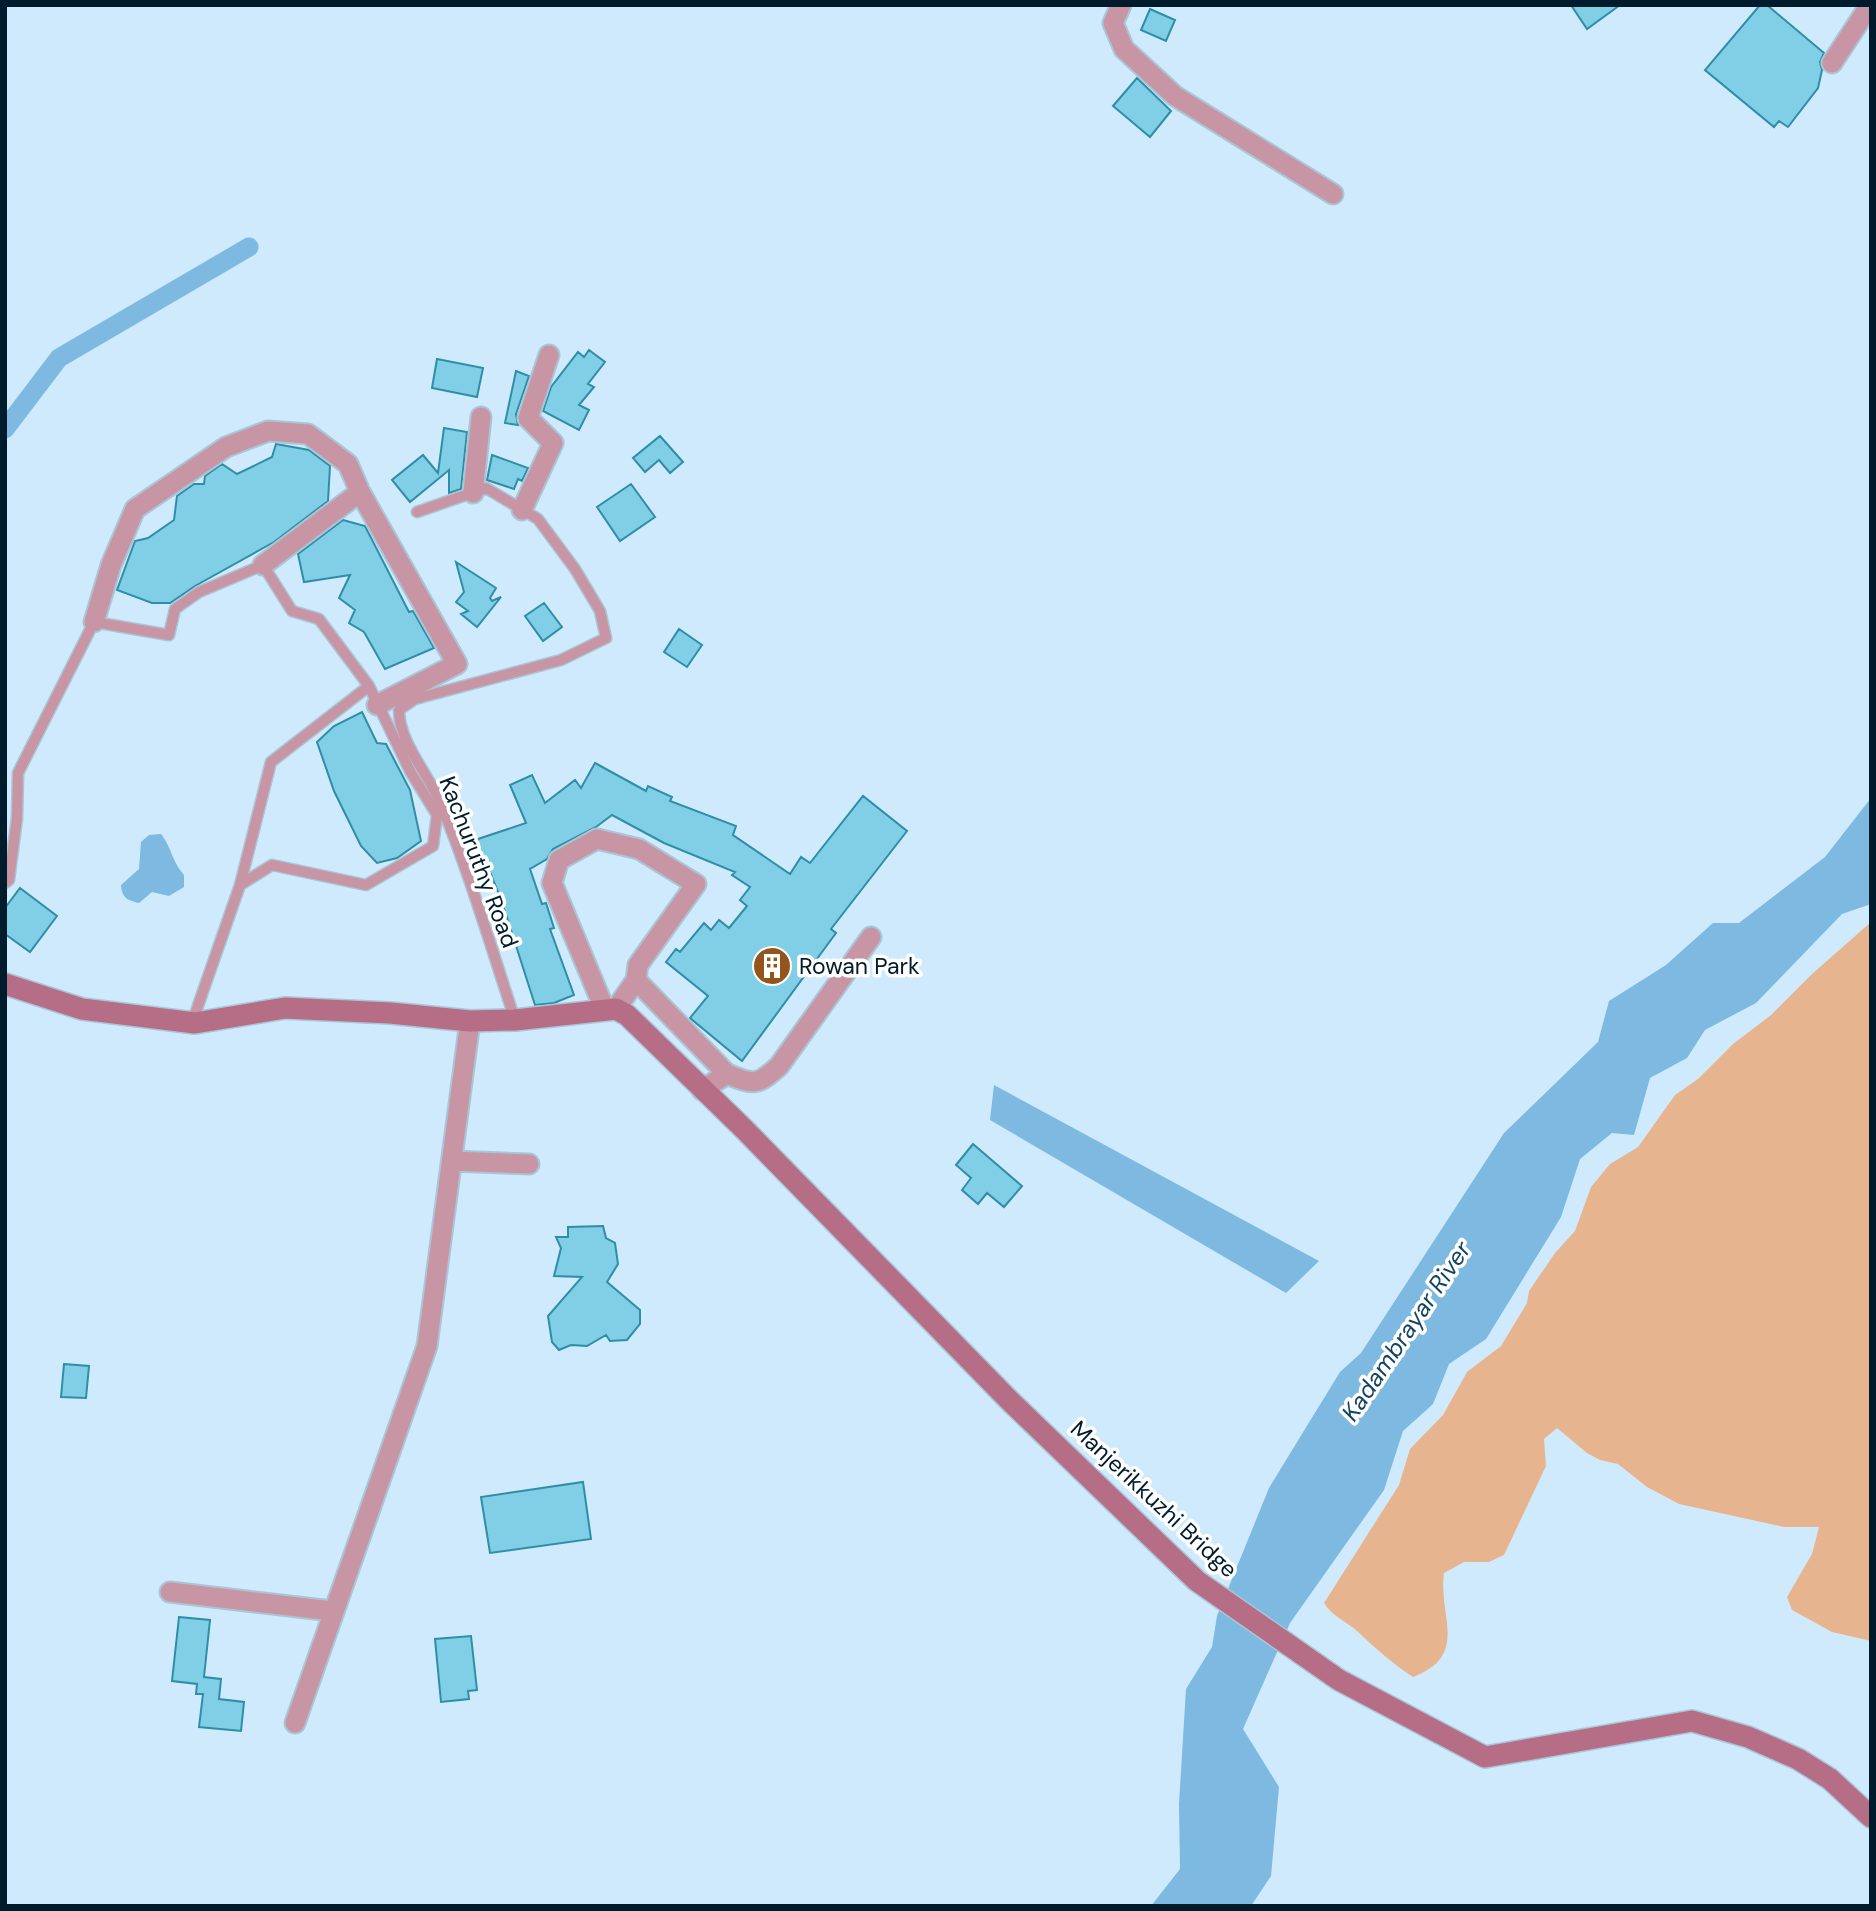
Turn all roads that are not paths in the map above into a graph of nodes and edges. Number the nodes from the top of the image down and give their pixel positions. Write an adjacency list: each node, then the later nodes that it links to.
1 (1121, 5): 4 (street)
2 (1870, 5): 3 (street)
3 (1832, 63)
4 (1334, 194)
5 (549, 355): 9 (street)
6 (481, 417): 8 (street)
7 (360, 492): 11 (street); 12 (street); 14 (street)
8 (473, 493): 9 (lane, Kachuruthy Road); 10 (lane, Kachuruthy Road)
9 (522, 510): 21 (lane, Kachuruthy Road)
10 (417, 512)
11 (263, 565): 12 (lane); 13 (lane)
12 (94, 622): 15 (lane)
13 (369, 686): 14 (lane); 16 (lane)
14 (377, 705): 16 (lane)
15 (5, 883)
16 (240, 886): 23 (lane)
17 (871, 937): 24 (street)
18 (636, 980): 20 (street); 20 (street); 24 (street)
19 (5, 984): 23 (main road)
20 (610, 1008): 21 (main road); 25 (main road, Manjerikkuzhi Bridge)
21 (515, 1020): 22 (main road)
22 (470, 1021): 23 (main road); 26 (street)
23 (192, 1023)
24 (727, 1074): 25 (street)
25 (702, 1090): 31 (main road, Manjerikkuzhi Bridge)
26 (452, 1161): 27 (street); 29 (street)
27 (529, 1164)
28 (170, 1592): 29 (street)
29 (332, 1611): 30 (street)
30 (295, 1723)
31 (1871, 1816)

